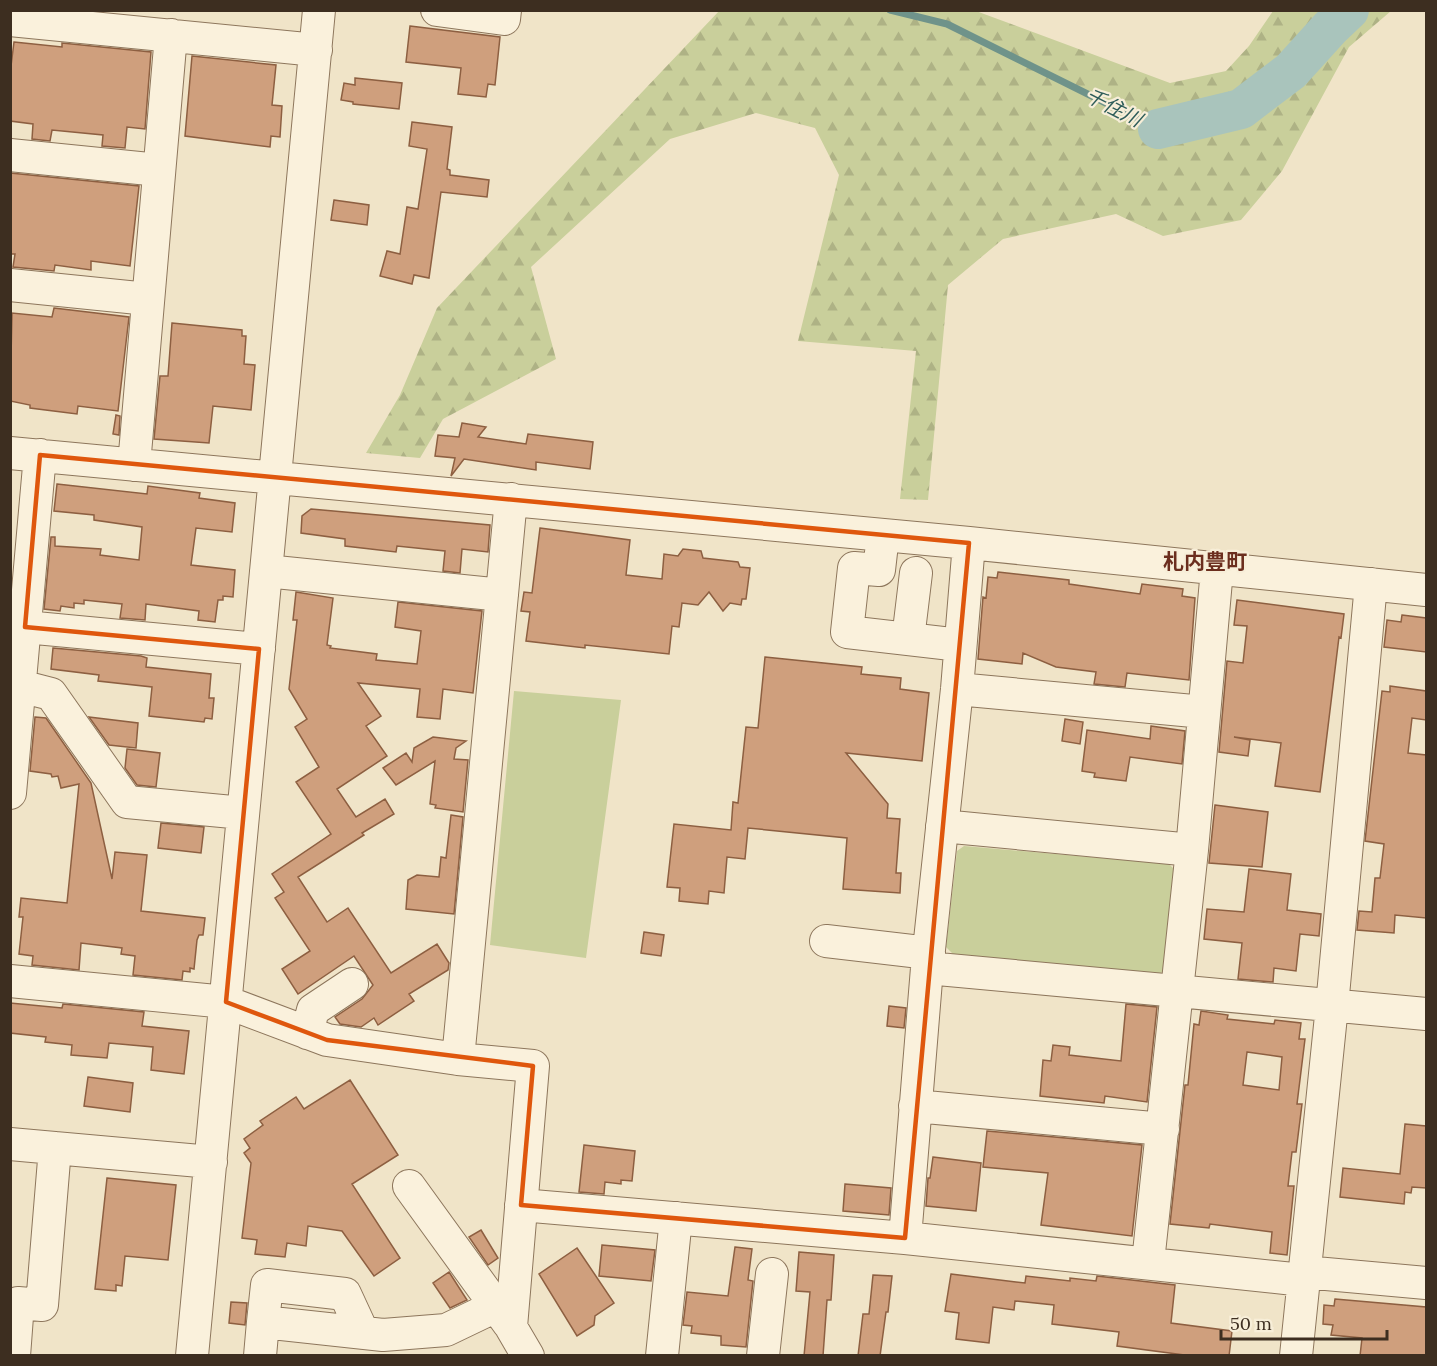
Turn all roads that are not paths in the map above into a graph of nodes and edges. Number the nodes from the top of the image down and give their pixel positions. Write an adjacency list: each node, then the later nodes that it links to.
1 (319, 10): 6 (street)
2 (437, 10): 3 (street)
3 (505, 10)
4 (10, 20): 5 (street)
5 (171, 36): 6 (street); 8 (street)
6 (316, 50): 13 (street)
7 (10, 155): 8 (street)
8 (159, 170): 10 (street)
9 (10, 285): 10 (street)
10 (148, 299): 12 (street)
11 (25, 454): 12 (street); 23 (street)
12 (134, 465): 13 (street)
13 (276, 478): 14 (street); 18 (street)
14 (512, 500): 15 (street); 22 (street)
15 (883, 535): 16 (street); 24 (street)
16 (969, 543): 17 (street); 25 (street)
17 (1217, 569): 20 (street); 29 (street)
18 (267, 571): 22 (street); 26 (street)
19 (915, 573): 24 (street)
20 (1371, 584): 21 (street); 40 (street)
21 (1426, 590)
22 (502, 595): 43 (street)
23 (25, 627): 26 (street); 28 (street)
24 (908, 639): 25 (street)
25 (960, 645): 27 (street)
26 (259, 649): 31 (street)
27 (957, 689): 29 (street); 32 (street)
28 (17, 692): 30 (street); 31 (street)
29 (1204, 712): 33 (street)
30 (10, 793)
31 (243, 813): 39 (street)
32 (942, 826): 33 (street); 35 (street)
33 (1192, 850): 38 (street)
34 (826, 941): 35 (street)
35 (928, 961): 38 (street); 44 (street)
36 (10, 981): 39 (street)
37 (352, 984): 42 (street)
38 (1178, 990): 40 (street); 45 (street)
39 (226, 1002): 42 (street); 48 (street)
40 (1332, 1005): 41 (street); 55 (street)
41 (1426, 1014)
42 (307, 1033): 43 (street)
43 (458, 1059): 50 (street)
44 (915, 1106): 45 (street); 52 (street)
45 (1163, 1129): 53 (street)
46 (10, 1144): 47 (street)
47 (54, 1148): 48 (street); 59 (street)
48 (211, 1162): 60 (street)
49 (409, 1186): 57 (street)
50 (521, 1205): 51 (street); 57 (street)
51 (676, 1218): 52 (street); 63 (street)
52 (904, 1238): 53 (street)
53 (1148, 1262): 55 (street)
54 (772, 1274): 64 (street)
55 (1304, 1276): 56 (street); 65 (street)
56 (1426, 1283)
57 (503, 1316): 58 (street); 62 (street)
58 (376, 1341): 61 (street)
59 (14, 1356)
60 (192, 1356)
61 (260, 1356)
62 (528, 1356)
63 (662, 1356)
64 (763, 1356)
65 (1296, 1356)

